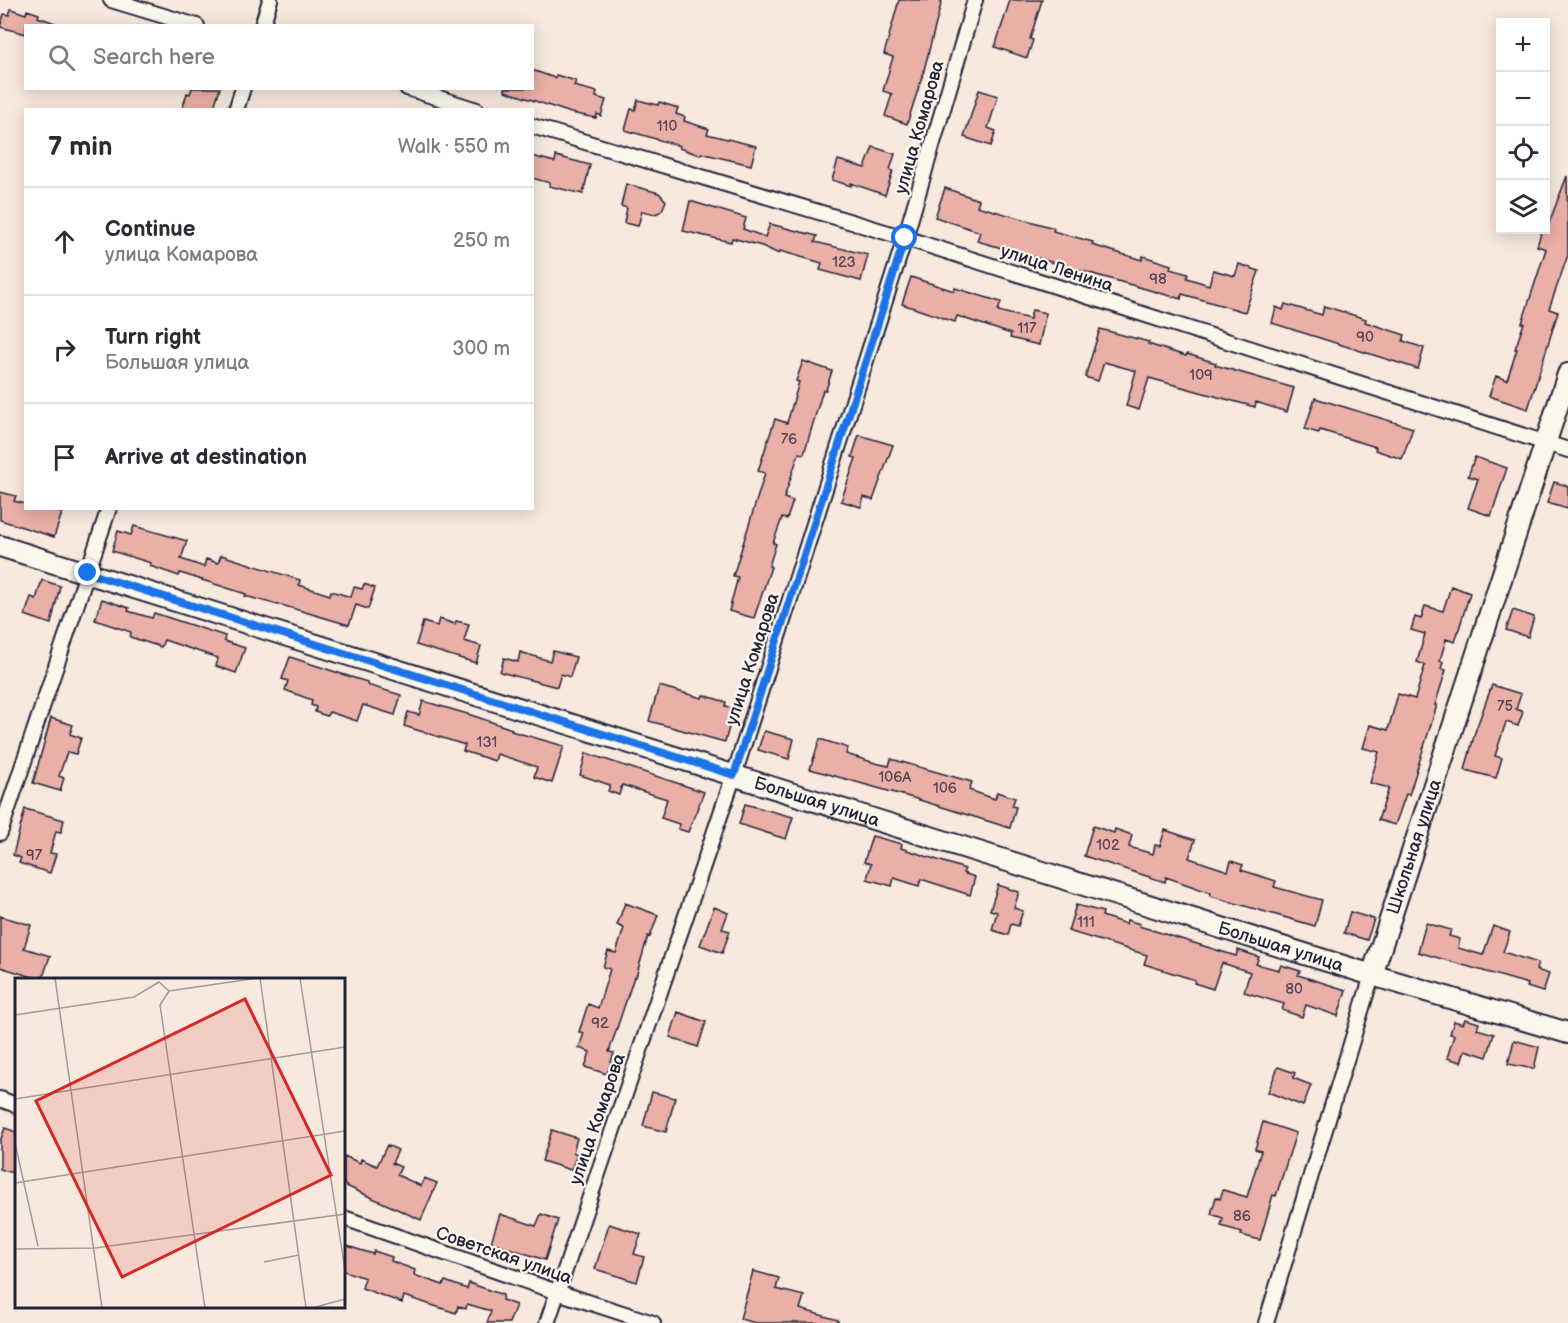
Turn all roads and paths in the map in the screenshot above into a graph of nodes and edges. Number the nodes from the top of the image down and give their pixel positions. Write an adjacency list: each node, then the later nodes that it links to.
1 (111, 0): 4 (street)
2 (270, 0): 5 (street)
3 (975, 0): 11 (street, улица Комарова)
4 (190, 24)
5 (263, 24)
6 (242, 90): 8 (street)
7 (413, 90): 9 (street)
8 (237, 108)
9 (471, 108)
10 (534, 127): 11 (street, улица Ленина)
11 (905, 238): 13 (street, улица Ленина); 18 (street, улица Комарова)
12 (1568, 374): 13 (street, Школьная улица)
13 (1545, 443): 14 (street, улица Ленина); 20 (street, Школьная улица)
14 (1568, 450)
15 (108, 510): 17 (street)
16 (0, 546): 17 (street, Большая улица)
17 (88, 573): 18 (street, Большая улица); 19 (street)
18 (734, 775): 20 (street, Большая улица); 25 (street, улица Комарова)
19 (0, 833)
20 (1372, 975): 21 (street, Большая улица); 28 (street, Школьная улица)
21 (1568, 1033)
22 (0, 1099): 23 (street)
23 (15, 1105)
24 (345, 1218): 25 (street, Советская улица)
25 (557, 1292): 26 (street, улица Комарова); 27 (street, Советская улица)
26 (548, 1323)
27 (653, 1323)
28 (1266, 1323)

